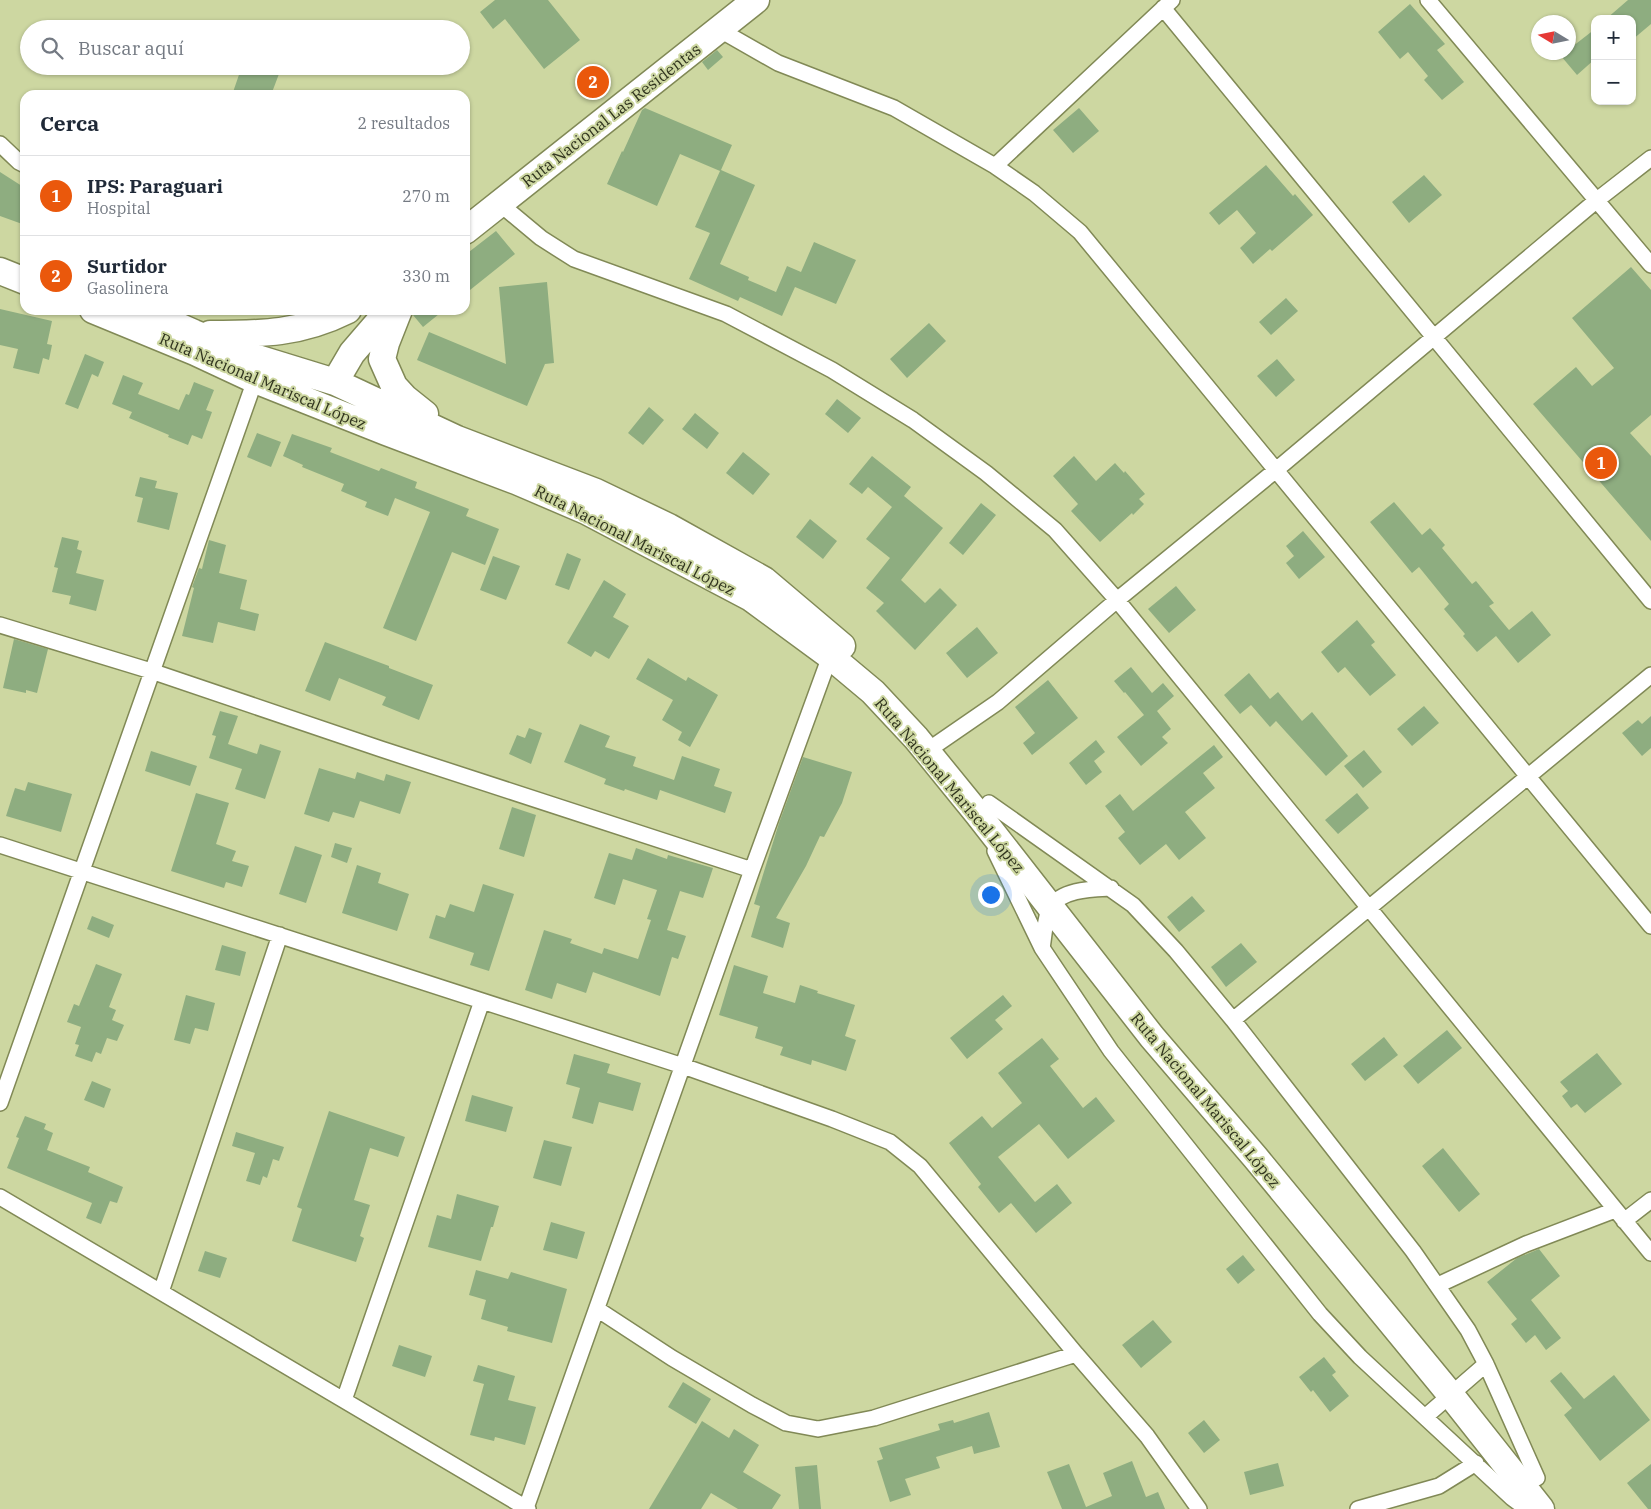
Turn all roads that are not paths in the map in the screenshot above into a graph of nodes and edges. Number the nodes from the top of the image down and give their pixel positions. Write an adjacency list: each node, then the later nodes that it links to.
1 (756, 0): 4 (highway, Ruta Nacional Las Residentas)
2 (1428, 0): 9 (street)
3 (1168, 4): 8 (street); 23 (street)
4 (720, 30): 8 (street); 10 (highway, Ruta Nacional Las Residentas)
5 (0, 144): 7 (street)
6 (1651, 158): 9 (street)
7 (20, 162)
8 (995, 166): 29 (street)
9 (1597, 200): 14 (street); 23 (street)
10 (499, 203): 11 (highway, Ruta Nacional Las Residentas); 30 (street)
11 (470, 226)
12 (0, 252): 13 (highway)
13 (20, 260)
14 (1651, 265)
15 (0, 271): 16 (highway)
16 (20, 279)
17 (105, 315): 24 (highway, Ruta Nacional Mariscal López)
18 (153, 315): 22 (highway, Ruta Nacional Mariscal López)
19 (338, 315): 22 (highway)
20 (385, 315): 26 (highway)
21 (397, 315): 28 (highway)
22 (194, 334): 26 (highway, Ruta Nacional Mariscal López)
23 (1435, 336): 29 (street); 31 (street)
24 (227, 367): 25 (highway, Ruta Nacional Mariscal López); 26 (highway)
25 (255, 380): 27 (highway, Ruta Nacional Mariscal López); 34 (street)
26 (335, 382): 27 (highway); 28 (highway, Ruta Nacional Mariscal López)
27 (386, 432): 33 (highway, Ruta Nacional Mariscal López)
28 (457, 439): 36 (highway, Ruta Nacional Mariscal López)
29 (1276, 470): 30 (street); 37 (street)
30 (1117, 600): 36 (street); 44 (street)
31 (1651, 601)
32 (0, 625): 34 (street)
33 (830, 656): 38 (highway, Ruta Nacional Mariscal López); 40 (street)
34 (151, 671): 40 (street); 41 (street)
35 (1651, 675): 37 (street)
36 (937, 744): 38 (highway, Ruta Nacional Mariscal López)
37 (1527, 776): 44 (street); 45 (street)
38 (983, 808): 42 (street); 43 (highway, Ruta Nacional Mariscal López); 47 (street)
39 (0, 845): 41 (street)
40 (752, 870): 50 (street)
41 (81, 871): 46 (street); 51 (street)
42 (1111, 888): 43 (street); 49 (street)
43 (1055, 902): 47 (street); 61 (highway, Ruta Nacional Mariscal López)
44 (1369, 909): 49 (street); 54 (street)
45 (1651, 926)
46 (280, 935): 48 (street); 57 (street)
47 (1042, 948): 63 (street)
48 (482, 1001): 50 (street); 62 (street)
49 (1234, 1020): 56 (street)
50 (683, 1066): 58 (street); 59 (street)
51 (0, 1103)
52 (0, 1197): 57 (street)
53 (1651, 1200): 54 (street)
54 (1620, 1216): 55 (street); 56 (street)
55 (1651, 1254)
56 (1438, 1286): 60 (street)
57 (161, 1292): 62 (street)
58 (597, 1309): 59 (street); 66 (street)
59 (1076, 1354): 67 (street)
60 (1486, 1364): 61 (street); 65 (street)
61 (1456, 1389): 63 (street); 65 (highway, Ruta Nacional Mariscal López); 70 (highway, Ruta Nacional Mariscal López)
62 (344, 1400): 66 (street)
63 (1425, 1417): 64 (street)
64 (1476, 1463): 68 (street); 69 (street)
65 (1537, 1478): 71 (highway, Ruta Nacional Mariscal López)
66 (527, 1508)
67 (1199, 1509)
68 (1358, 1509)
69 (1527, 1509)
70 (1541, 1509)
71 (1560, 1509)

